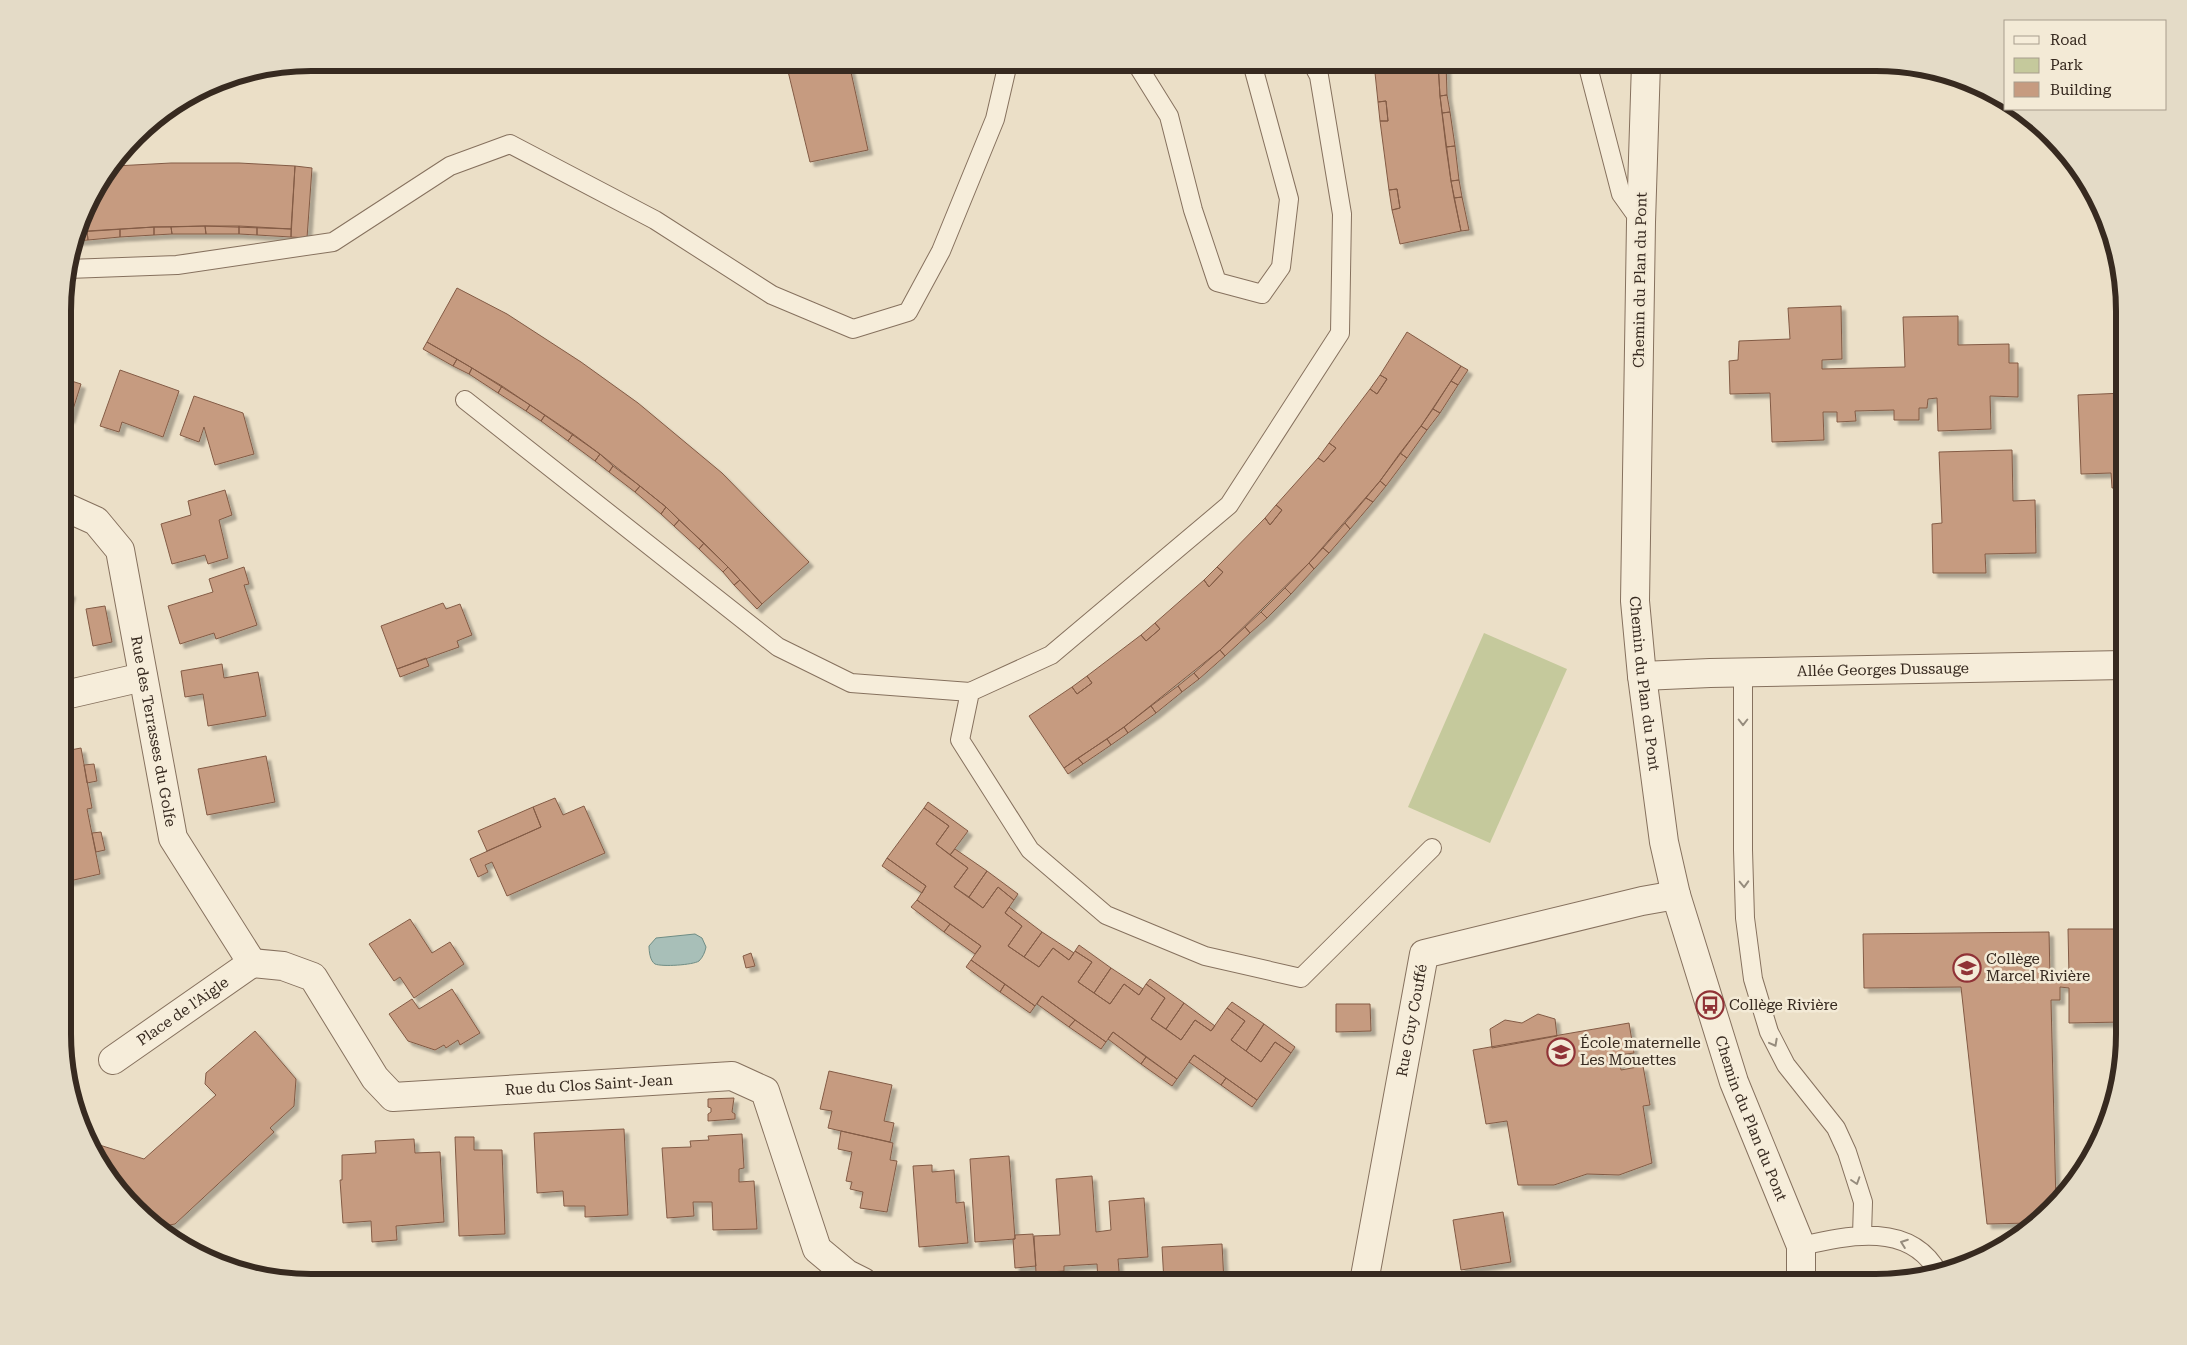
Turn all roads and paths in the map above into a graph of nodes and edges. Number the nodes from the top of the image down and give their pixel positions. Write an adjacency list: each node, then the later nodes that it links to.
1 (1006, 71): 8 (lane)
2 (1142, 71): 3 (lane)
3 (1254, 71)
4 (1316, 71): 15 (lane)
5 (1589, 71): 7 (lane)
6 (1646, 71): 7 (street, Chemin du Plan du Pont)
7 (1641, 222): 13 (street, Chemin du Plan du Pont)
8 (75, 269)
9 (465, 400): 15 (lane)
10 (71, 510): 14 (street, Rue des Terrasses du Golfe)
11 (2116, 665): 12 (street, Allée Georges Dussauge)
12 (1743, 673): 13 (street, Allée Georges Dussauge); 21 (lane, one-way to 21)
13 (1642, 676): 18 (street, Chemin du Plan du Pont)
14 (143, 677): 16 (street); 19 (street, Rue des Terrasses du Golfe)
15 (970, 692): 17 (lane)
16 (71, 694)
17 (1432, 848)
18 (1676, 894): 22 (street, Chemin du Plan du Pont); 25 (street, Rue Guy Couffé)
19 (252, 963): 20 (street, Place de l'Aigle); 24 (street, Rue du Clos Saint-Jean)
20 (113, 1060)
21 (1862, 1235): 22 (lane); 23 (lane, one-way to 21)
22 (1801, 1246): 26 (street, Chemin du Plan du Pont)
23 (1935, 1266)
24 (847, 1274)
25 (1365, 1274)
26 (1801, 1274)

